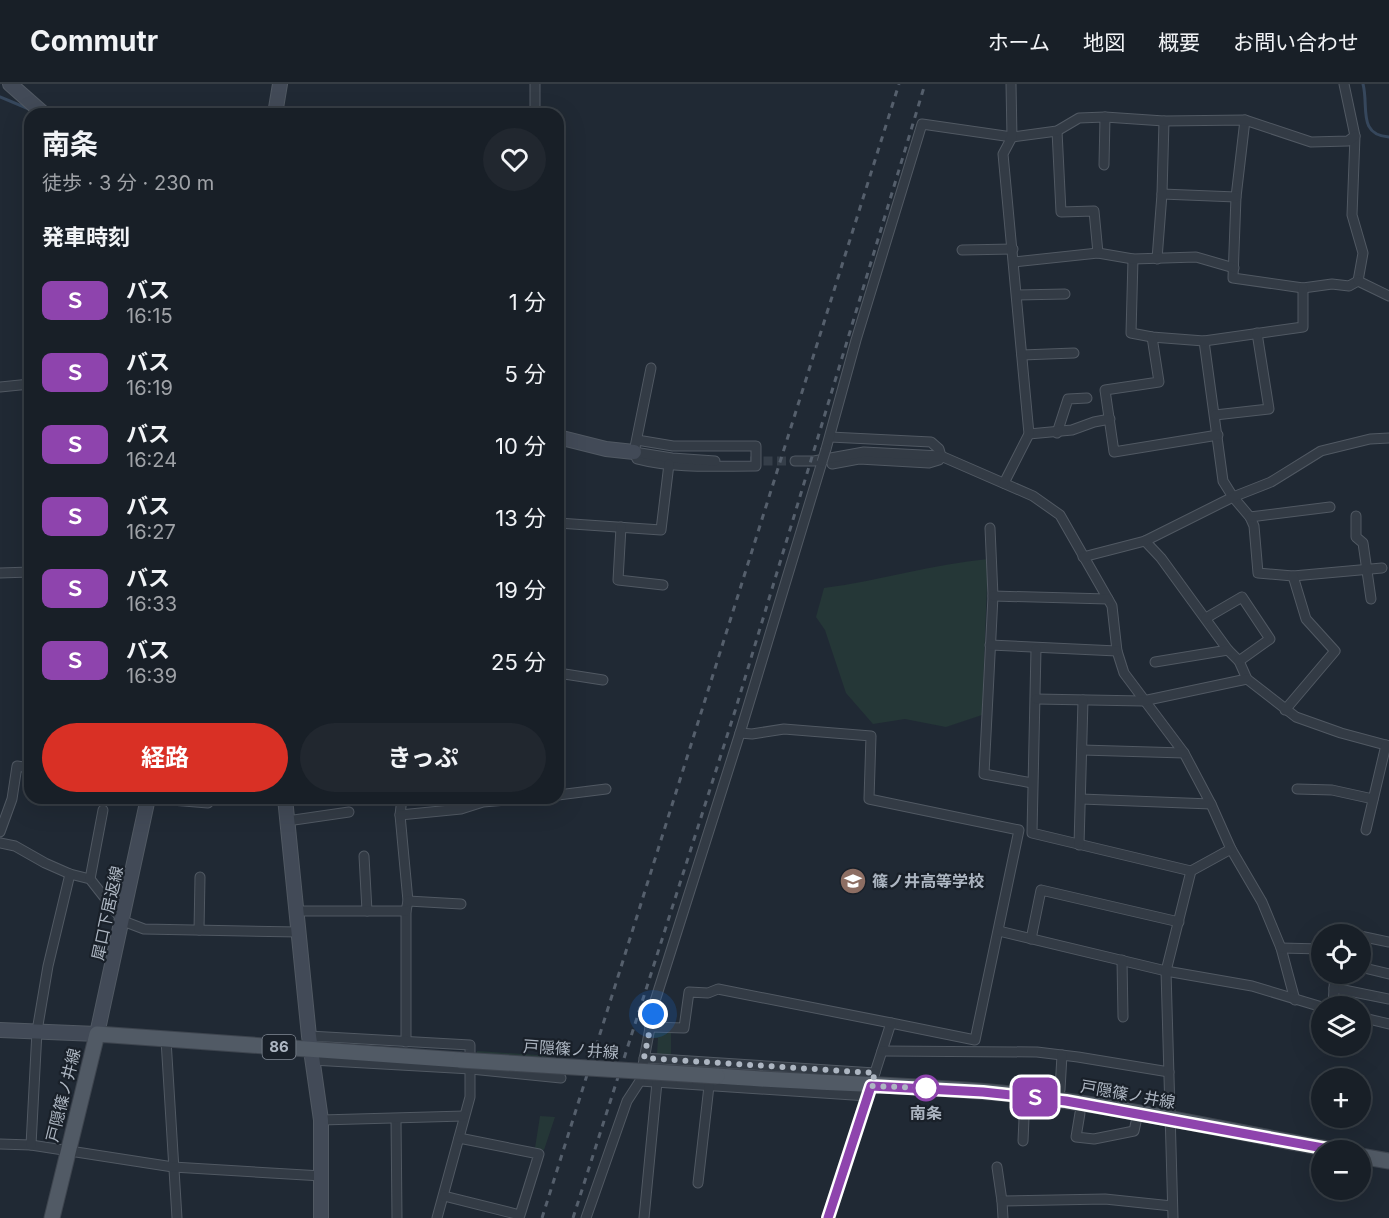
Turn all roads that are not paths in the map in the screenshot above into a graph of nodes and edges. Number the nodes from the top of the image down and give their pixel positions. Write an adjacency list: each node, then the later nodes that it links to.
1 (10, 84): 6 (street)
2 (279, 84): 7 (street)
3 (535, 84): 8 (street)
4 (1011, 84): 14 (street)
5 (1344, 84): 13 (street)
6 (37, 108)
7 (276, 108)
8 (535, 108)
9 (1105, 117): 11 (street); 12 (street); 15 (street)
10 (1245, 120): 11 (street); 13 (street); 17 (street)
11 (1164, 121): 16 (street)
12 (1057, 131): 14 (street); 20 (street)
13 (1355, 136): 25 (street)
14 (1012, 137): 18 (street); 44 (street)
15 (1104, 165)
16 (1162, 194): 17 (street); 22 (street)
17 (1236, 197): 24 (street)
18 (1013, 249): 19 (street); 23 (street)
19 (962, 250)
20 (1098, 254): 21 (street); 23 (street)
21 (1132, 259): 22 (street); 31 (street)
22 (1157, 259): 24 (street)
23 (1014, 262): 28 (street)
24 (1234, 268): 26 (street)
25 (1358, 281): 26 (street); 29 (street)
26 (1303, 288): 30 (street)
27 (1065, 294): 28 (street)
28 (1017, 295): 34 (street)
29 (1389, 296)
30 (1257, 333): 32 (street); 39 (street)
31 (1152, 337): 32 (street); 40 (street)
32 (1204, 341): 39 (street)
33 (1074, 353): 34 (street)
34 (1022, 355): 42 (street)
35 (651, 368): 47 (street)
36 (24, 385): 37 (street)
37 (0, 387)
38 (1087, 398): 41 (street)
39 (1215, 415): 43 (street)
40 (1110, 419): 41 (street); 43 (street)
41 (1057, 433): 42 (street)
42 (1029, 434): 53 (street)
43 (1218, 435): 54 (street)
44 (830, 436): 48 (street); 52 (street, bridge)
45 (564, 438): 47 (street)
46 (1389, 438): 54 (street)
47 (635, 446): 49 (street); 51 (street); 51 (street)
48 (941, 456): 50 (street); 52 (street); 53 (street)
49 (750, 461)
50 (795, 461)
51 (669, 464): 59 (street)
52 (821, 464): 86 (street)
53 (1004, 483): 62 (street)
54 (1233, 497): 57 (street); 61 (street)
55 (1330, 507): 57 (street)
56 (1356, 516): 64 (street)
57 (1250, 517): 67 (street)
58 (564, 523): 59 (street)
59 (621, 527): 68 (street)
60 (990, 528): 69 (street)
61 (1145, 541): 62 (street); 72 (street)
62 (1083, 557): 70 (street)
63 (1382, 568): 64 (street)
64 (1366, 570): 67 (street); 71 (street)
65 (24, 572): 66 (street)
66 (0, 573)
67 (1293, 576): 85 (street)
68 (663, 585)
69 (993, 596): 70 (street); 73 (street)
70 (1108, 599): 76 (street)
71 (1371, 599)
72 (1206, 618): 75 (street); 77 (street)
73 (990, 645): 74 (street); 91 (street)
74 (1036, 649): 76 (street); 82 (street)
75 (1228, 650): 77 (street); 78 (street)
76 (1117, 651): 84 (street)
77 (1239, 661): 80 (street)
78 (1155, 662)
79 (564, 674): 81 (street)
80 (1247, 679): 84 (street); 85 (street)
81 (603, 680)
82 (1035, 699): 83 (street); 91 (street)
83 (1083, 700): 84 (street); 88 (street)
84 (1143, 701): 89 (street)
85 (1285, 710): 87 (street)
86 (740, 733): 127 (street); 147 (street)
87 (1388, 746): 95 (street)
88 (1082, 750): 89 (street); 96 (street)
89 (1184, 753): 101 (street)
90 (24, 767): 109 (street)
91 (1032, 783): 111 (street)
92 (606, 789): 94 (street)
93 (1297, 789): 95 (street)
94 (564, 794)
95 (1372, 799): 108 (street)
96 (1081, 800): 101 (street); 111 (street)
97 (147, 804): 123 (street, 犀口下居返線)
98 (286, 804): 106 (street)
99 (401, 804): 104 (street)
100 (477, 804): 104 (street)
101 (1211, 804): 112 (street)
102 (103, 810): 107 (street)
103 (349, 812): 106 (street)
104 (400, 814): 118 (street)
105 (89, 820): 107 (street)
106 (287, 821): 120 (street)
107 (100, 826): 117 (street)
108 (1366, 830)
109 (0, 832)
110 (0, 843): 115 (street)
111 (1079, 845): 114 (street)
112 (1231, 849): 114 (street); 131 (street)
113 (364, 856): 121 (street)
114 (1191, 871): 124 (street)
115 (70, 874): 117 (street); 149 (street)
116 (200, 877): 125 (street)
117 (90, 879): 123 (street)
118 (408, 901): 119 (street); 122 (street)
119 (461, 904)
120 (297, 911): 121 (street); 126 (street)
121 (367, 911): 122 (street)
122 (406, 911): 153 (street)
123 (123, 921): 125 (street); 150 (street, 犀口下居返線)
124 (1179, 922): 129 (street); 135 (street)
125 (199, 930): 126 (street)
126 (299, 932): 154 (street)
127 (999, 932): 129 (street); 152 (street)
128 (1371, 938): 130 (street)
129 (1031, 939): 133 (street)
130 (1389, 942)
131 (1281, 948): 132 (street); 141 (street)
132 (1311, 949)
133 (1122, 960): 135 (street); 143 (street)
134 (1371, 970): 136 (street)
135 (1167, 971): 141 (street); 160 (street)
136 (1389, 974)
137 (1334, 984): 138 (street)
138 (1334, 988): 139 (street); 140 (street)
139 (1334, 996)
140 (1389, 999)
141 (1295, 1000): 142 (street)
142 (1311, 1004)
143 (1123, 1017)
144 (1371, 1020): 146 (street)
145 (891, 1023): 147 (street); 152 (street); 155 (street)
146 (1389, 1024)
147 (650, 1027): 158 (street)
148 (0, 1030): 149 (street)
149 (37, 1031): 150 (street); 177 (street)
150 (97, 1035): 151 (main road, 戸隠篠ノ井線 / 86); 179 (main road, 戸隠篠ノ井線)
151 (166, 1040): 154 (main road, 戸隠篠ノ井線 / 86); 182 (street)
152 (975, 1040): 156 (street)
153 (406, 1042): 154 (street); 159 (street)
154 (311, 1048): 159 (main road, 戸隠篠ノ井線 / 86); 173 (street)
155 (882, 1051): 156 (street); 165 (street)
156 (975, 1051): 157 (street)
157 (1062, 1055): 160 (street); 166 (street)
158 (644, 1058): 162 (street); 165 (street)
159 (465, 1065): 161 (street); 163 (main road, 戸隠篠ノ井線 / 86, bridge); 170 (street)
160 (1169, 1072): 172 (street)
161 (561, 1078)
162 (639, 1081): 164 (street); 194 (street)
163 (713, 1081): 164 (street); 165 (main road, 戸隠篠ノ井線 / 86); 185 (street)
164 (657, 1082): 195 (street)
165 (871, 1085): 167 (main road, 戸隠篠ノ井線 / 86); 196 (street)
166 (1060, 1090)
167 (1025, 1096): 169 (main road, 戸隠篠ノ井線 / 86); 175 (street)
168 (1080, 1113): 169 (street)
169 (1138, 1113): 172 (main road, 戸隠篠ノ井線 / 86)
170 (464, 1116): 171 (street); 174 (street)
171 (396, 1119): 173 (street); 192 (street)
172 (1170, 1119): 178 (main road, 戸隠篠ノ井線 / 86); 188 (street)
173 (321, 1120): 184 (street)
174 (459, 1138): 186 (street); 186 (street)
175 (1023, 1141)
176 (0, 1144): 177 (street)
177 (31, 1145): 179 (street)
178 (1311, 1146)
179 (68, 1151): 182 (street); 189 (main road, 戸隠篠ノ井線)
180 (1371, 1158): 181 (main road)
181 (1389, 1161)
182 (173, 1167): 184 (street); 190 (street)
183 (998, 1167): 187 (street)
184 (322, 1176): 191 (street)
185 (698, 1183)
186 (444, 1196): 193 (street)
187 (1002, 1201): 188 (street); 197 (street)
188 (1172, 1206): 198 (street)
189 (52, 1218)
190 (177, 1218)
191 (321, 1218)
192 (397, 1218)
193 (437, 1218)
194 (586, 1218)
195 (644, 1218)
196 (828, 1218)
197 (1003, 1218)
198 (1173, 1218)

